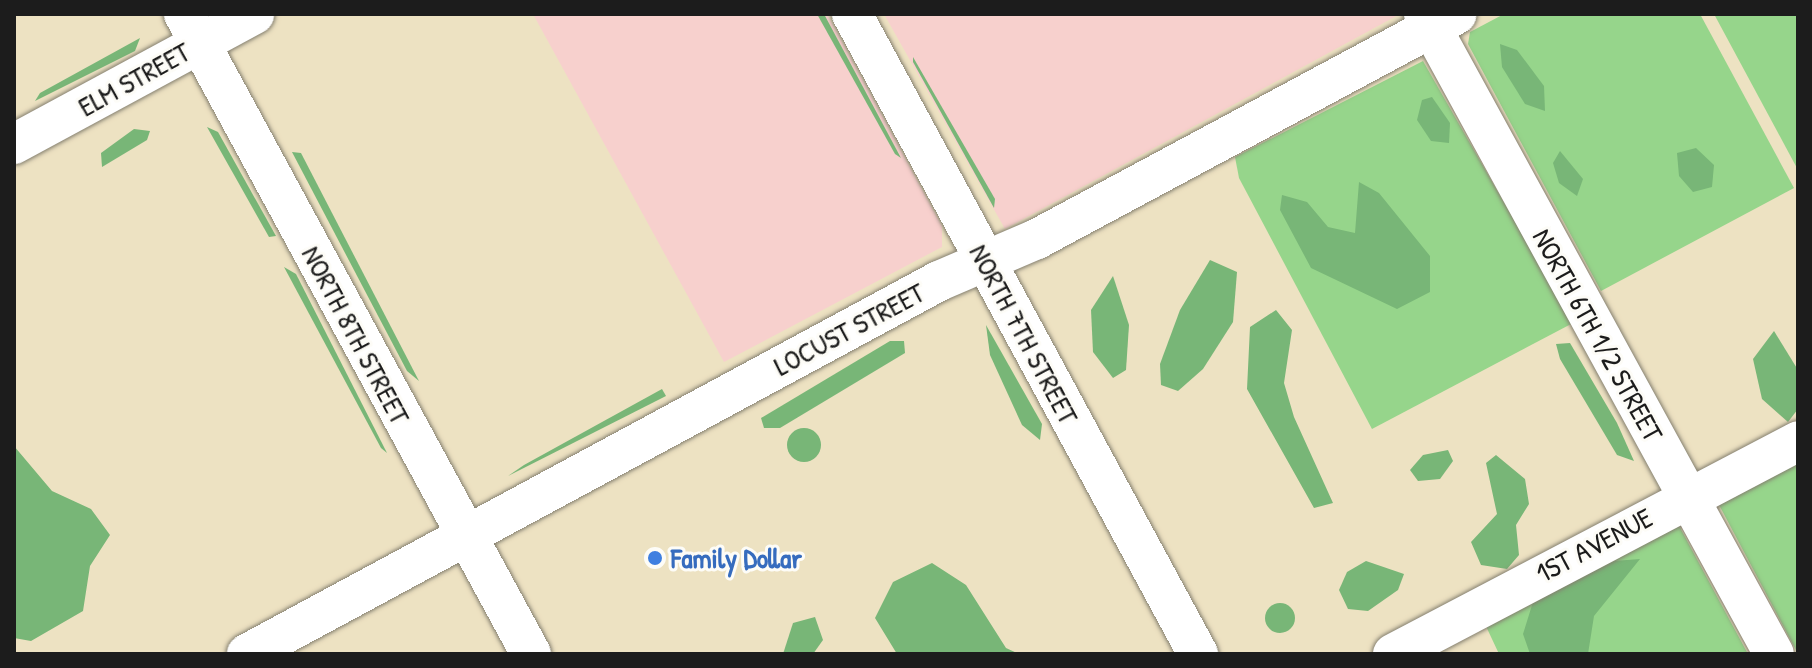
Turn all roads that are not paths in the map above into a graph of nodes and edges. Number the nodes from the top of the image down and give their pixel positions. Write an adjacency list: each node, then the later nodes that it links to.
1 (254, 14): 4 (street, ELM STREET)
2 (852, 14): 6 (street, NORTH 7TH STREET)
3 (1437, 18): 6 (street, LOCUST STREET); 8 (street, NORTH 6TH 1/2 STREET)
4 (192, 28): 5 (street, ELM STREET); 9 (street, NORTH 8TH STREET)
5 (14, 144)
6 (984, 261): 9 (street, LOCUST STREET); 12 (street, NORTH 7TH STREET)
7 (1798, 441): 8 (street, 1ST AVENUE)
8 (1686, 498): 13 (street, 1ST AVENUE); 14 (street, NORTH 6TH 1/2 STREET)
9 (465, 536): 10 (street, LOCUST STREET); 11 (street, NORTH 8TH STREET)
10 (247, 654)
11 (531, 654)
12 (1198, 654)
13 (1393, 654)
14 (1774, 654)

